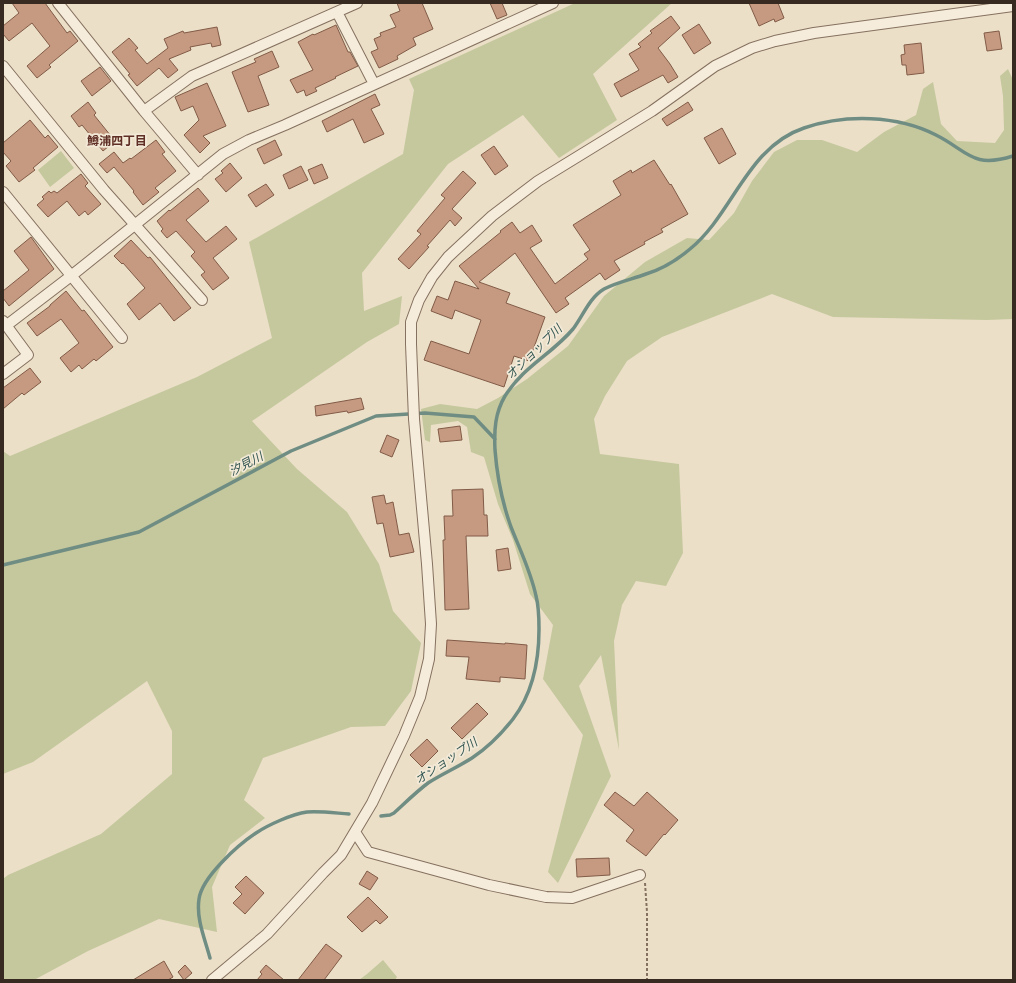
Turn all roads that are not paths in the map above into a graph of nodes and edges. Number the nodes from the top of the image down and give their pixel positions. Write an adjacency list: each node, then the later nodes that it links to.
1 (58, 3): 8 (street)
2 (356, 3): 5 (street)
3 (553, 3): 7 (street)
4 (1013, 6): 17 (street)
5 (337, 12): 7 (street); 8 (street)
6 (3, 66): 11 (street)
7 (374, 84): 9 (street)
8 (144, 111): 9 (street)
9 (198, 175): 11 (street)
10 (3, 192): 12 (street)
11 (134, 225): 12 (street); 13 (street)
12 (71, 276): 14 (street); 15 (street)
13 (202, 300)
14 (5, 323): 16 (street)
15 (122, 338)
16 (3, 374)
17 (355, 832): 18 (street); 19 (street)
18 (640, 875)
19 (212, 980)

